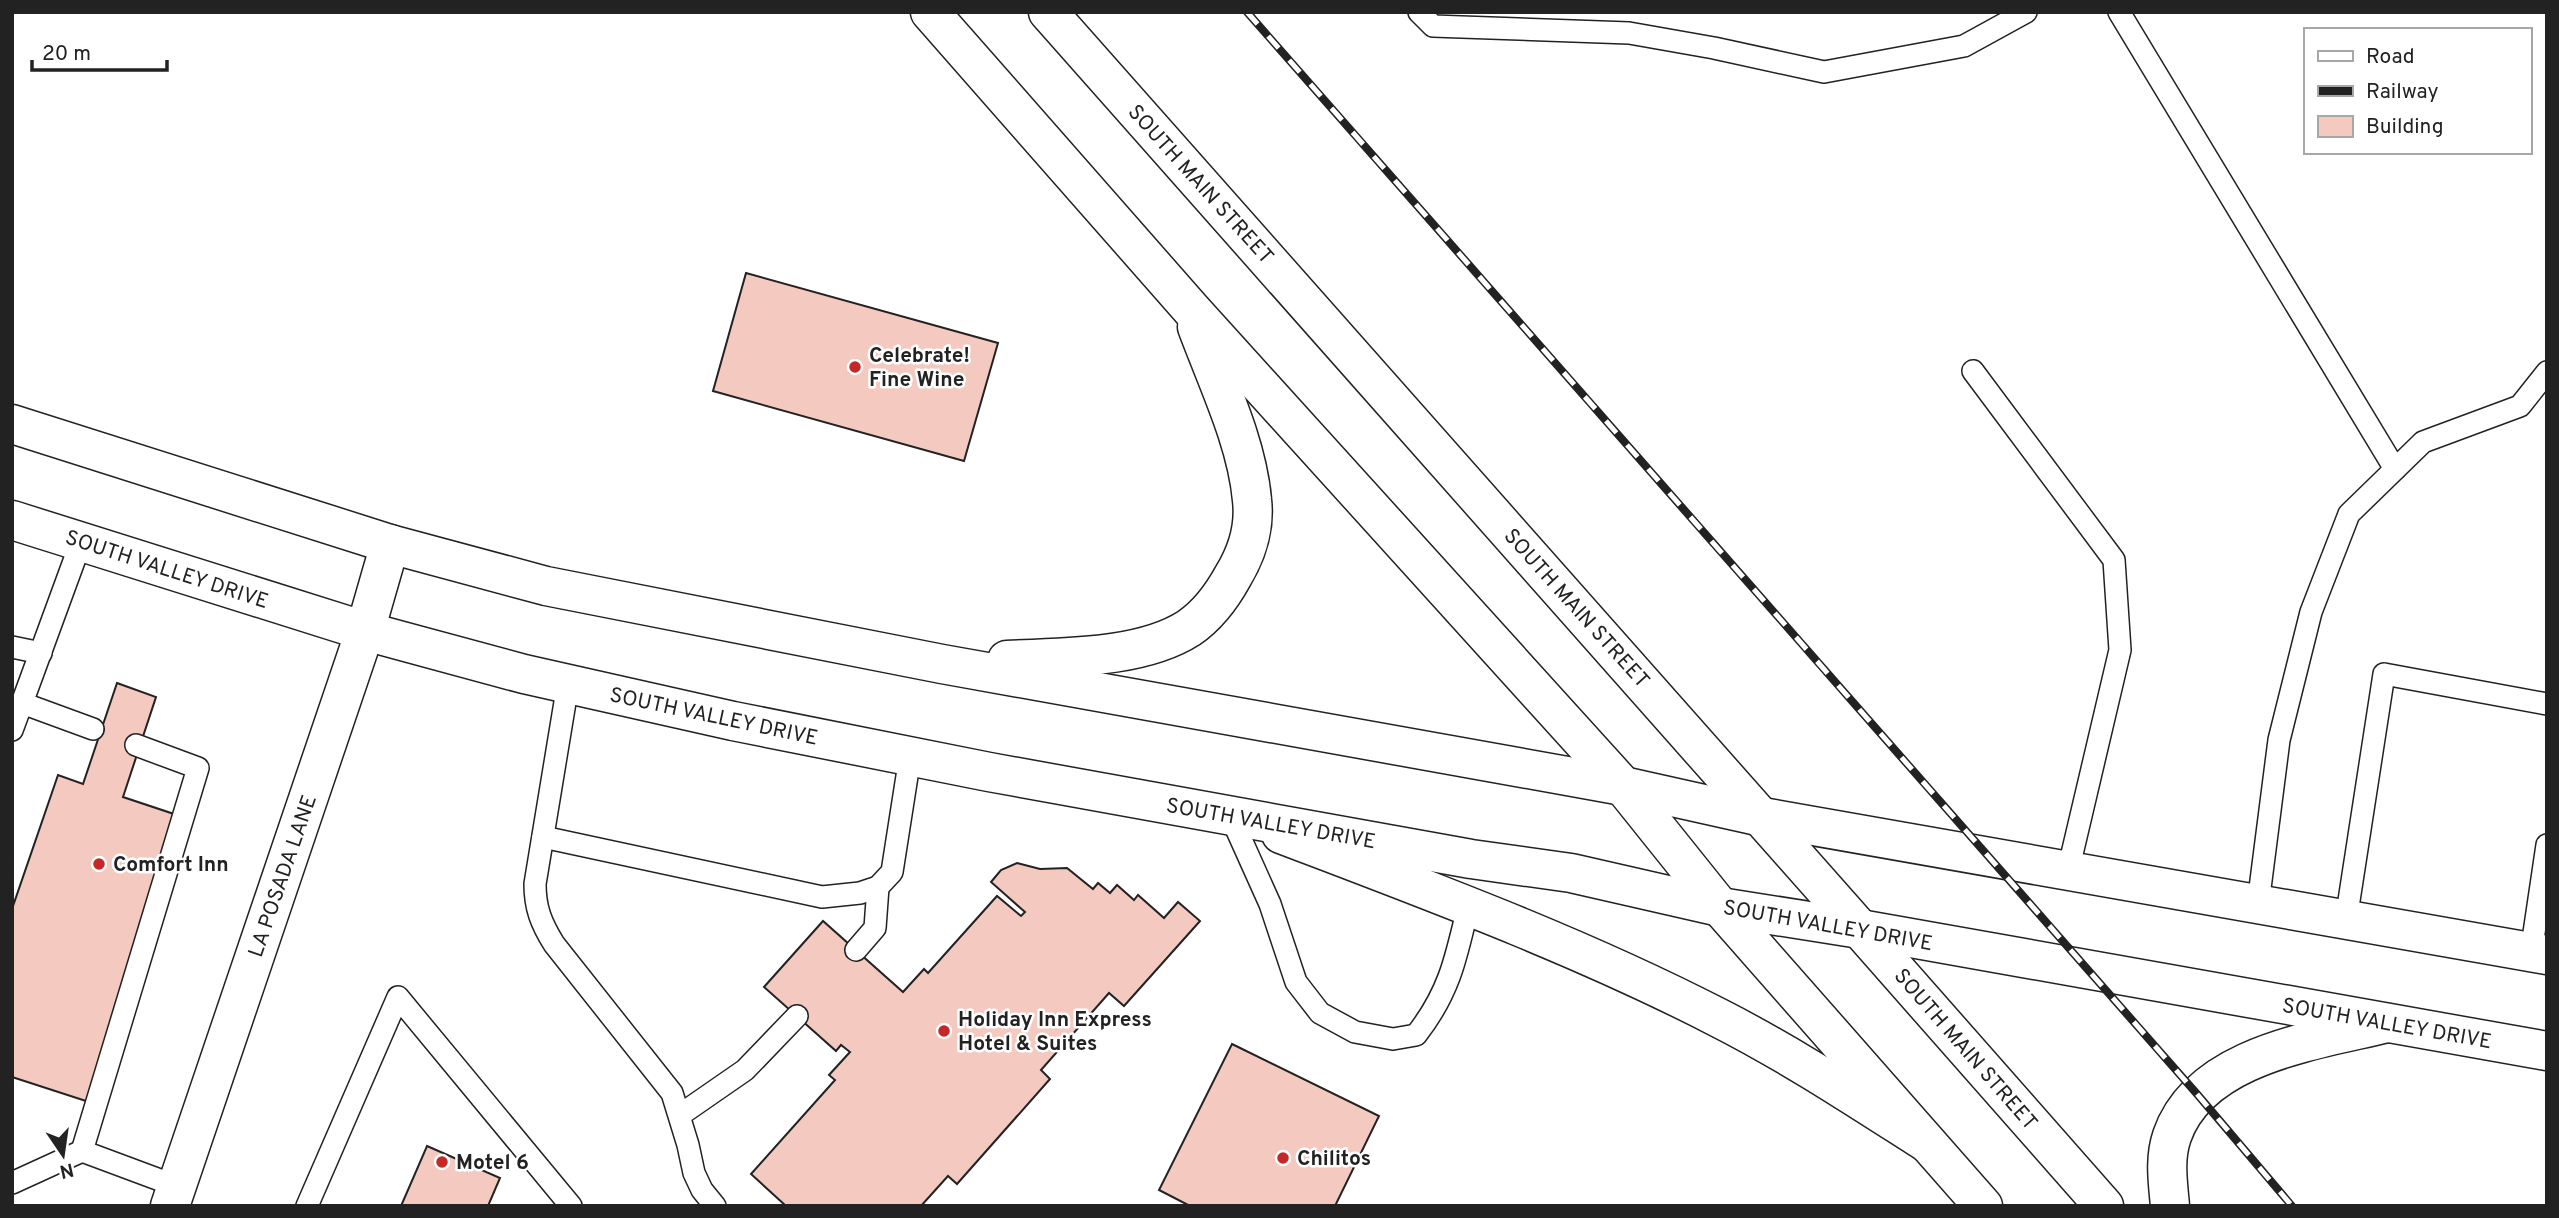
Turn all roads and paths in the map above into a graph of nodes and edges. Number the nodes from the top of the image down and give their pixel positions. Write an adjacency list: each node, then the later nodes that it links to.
1 (930, 12): 6 (main road)
2 (1048, 12): 27 (main road, SOUTH MAIN STREET)
3 (1419, 12): 4 (lane)
4 (2026, 12)
5 (2119, 12): 10 (lane)
6 (1191, 309): 17 (main road); 25 (main road)
7 (1973, 371): 30 (lane)
8 (2547, 372): 10 (lane)
9 (12, 424): 13 (main road)
10 (2395, 469): 32 (lane)
11 (12, 520): 12 (main road, SOUTH VALLEY DRIVE)
12 (81, 542): 14 (main road, SOUTH VALLEY DRIVE); 16 (lane)
13 (390, 544): 14 (main road, LA POSADA LANE); 17 (main road)
14 (365, 631): 18 (main road, SOUTH VALLEY DRIVE); 46 (main road, LA POSADA LANE)
15 (12, 647): 16 (lane)
16 (41, 653): 19 (lane)
17 (942, 664): 25 (main road)
18 (568, 684): 24 (main road, SOUTH VALLEY DRIVE); 28 (lane)
19 (22, 704): 21 (lane); 22 (lane)
20 (2547, 704): 35 (lane)
21 (93, 729)
22 (12, 730)
23 (135, 745): 44 (lane)
24 (910, 757): 26 (main road, SOUTH VALLEY DRIVE); 31 (lane)
25 (1623, 786): 27 (main road); 34 (main road)
26 (1230, 815): 33 (main road); 33 (lane); 34 (main road, SOUTH VALLEY DRIVE)
27 (1762, 817): 30 (main road); 36 (main road, SOUTH MAIN STREET)
28 (542, 837): 31 (lane); 42 (lane)
29 (2547, 845): 38 (lane)
30 (2068, 871): 32 (main road)
31 (878, 887): 37 (lane)
32 (2258, 904): 35 (main road)
33 (1468, 907): 43 (main road)
34 (1720, 907): 36 (main road, SOUTH VALLEY DRIVE); 43 (main road)
35 (2346, 920): 38 (main road)
36 (1860, 929): 40 (main road, SOUTH VALLEY DRIVE); 51 (main road, SOUTH MAIN STREET)
37 (856, 950)
38 (2539, 954)
39 (797, 1016): 42 (lane)
40 (2387, 1023): 41 (main road, SOUTH VALLEY DRIVE); 52 (main road)
41 (2547, 1051)
42 (680, 1115): 49 (lane)
43 (1927, 1143): 50 (main road)
44 (82, 1151): 45 (lane); 46 (lane)
45 (12, 1183)
46 (173, 1196)
47 (307, 1206): 48 (lane)
48 (570, 1206)
49 (715, 1206)
50 (1983, 1206)
51 (2104, 1206)
52 (2170, 1206)

